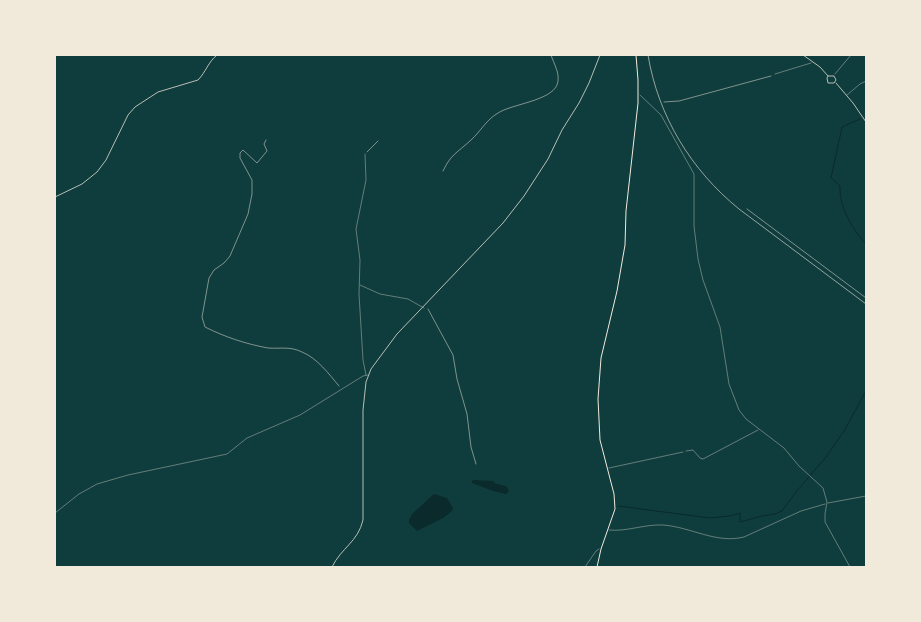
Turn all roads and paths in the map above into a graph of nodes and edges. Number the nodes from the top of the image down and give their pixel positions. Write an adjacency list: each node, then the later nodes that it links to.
1 (217, 55): 21 (street)
2 (551, 55): 20 (path)
3 (600, 55): 25 (street)
4 (636, 55): 13 (main road)
5 (803, 55): 7 (street)
6 (851, 55): 10 (street)
7 (813, 62): 8 (street); 9 (street)
8 (775, 74): 15 (path)
9 (828, 76): 10 (street); 12 (street)
10 (834, 76): 12 (street)
11 (866, 81): 14 (street)
12 (835, 82): 14 (street)
13 (638, 94): 28 (street); 32 (main road)
14 (847, 95): 16 (street)
15 (664, 102)
16 (866, 122)
17 (266, 140): 27 (path)
18 (378, 141): 19 (path)
19 (365, 154): 23 (street)
20 (442, 172)
21 (55, 197)
22 (747, 209): 24 (path)
23 (358, 284): 25 (street); 26 (street)
24 (866, 298)
25 (424, 308): 26 (street); 31 (path)
26 (367, 375): 27 (street); 38 (street)
27 (342, 389): 35 (street)
28 (759, 429): 29 (street); 34 (street)
29 (686, 451)
30 (683, 452): 32 (street)
31 (476, 464)
32 (607, 468): 36 (main road)
33 (866, 496): 34 (street)
34 (827, 504): 36 (street); 41 (street)
35 (55, 513)
36 (609, 530): 37 (main road)
37 (601, 549): 39 (street); 40 (main road)
38 (332, 567)
39 (585, 567)
40 (597, 567)
41 (850, 567)

